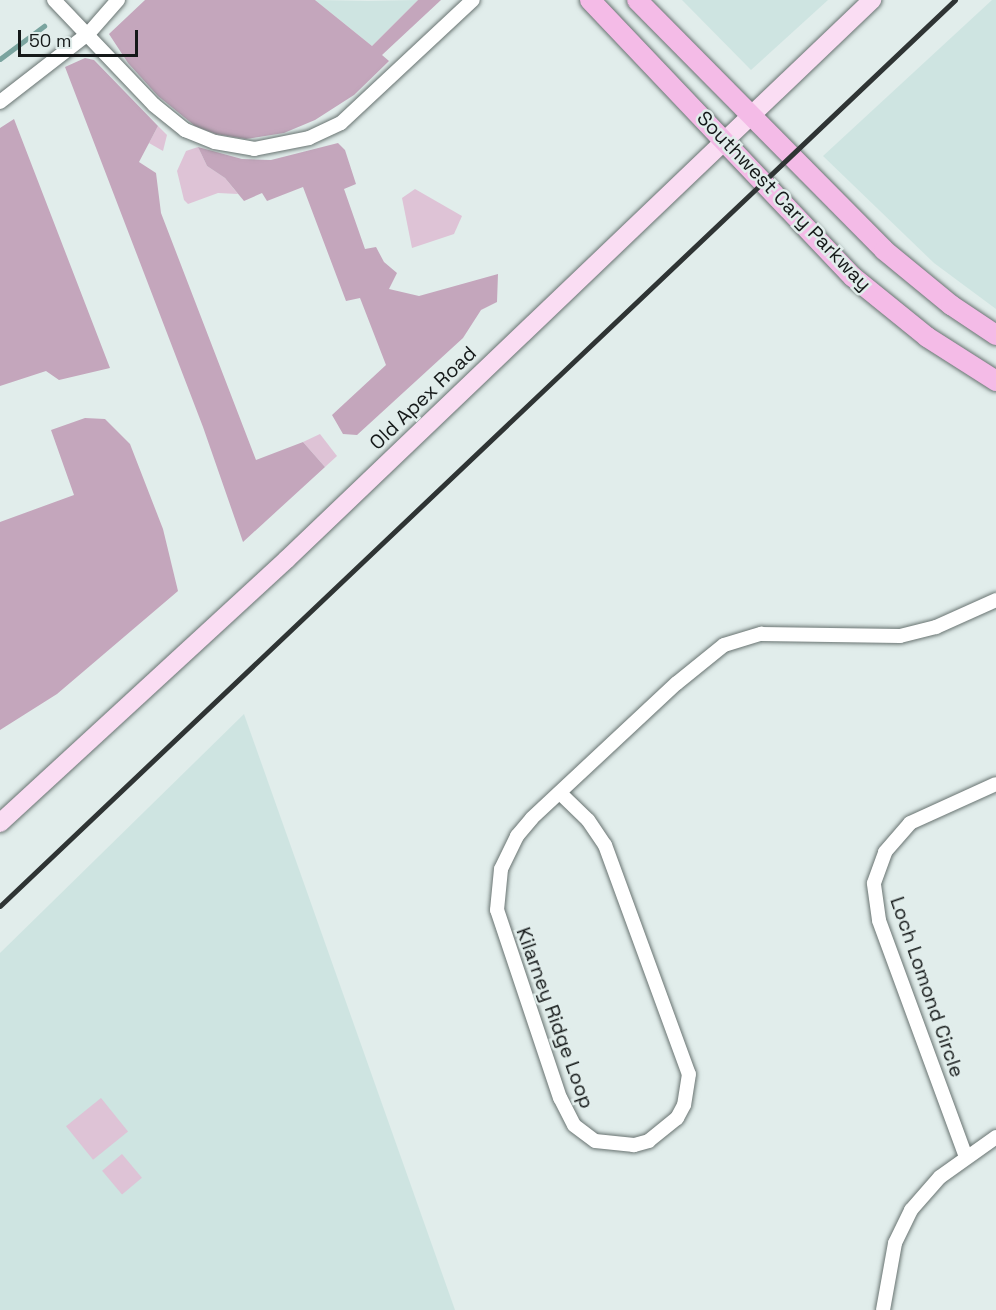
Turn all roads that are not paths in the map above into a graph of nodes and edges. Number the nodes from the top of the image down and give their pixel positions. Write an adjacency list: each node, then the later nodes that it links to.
1 (54, 0): 7 (street)
2 (118, 0): 7 (street)
3 (473, 0): 7 (street)
4 (590, 0): 10 (main road, Southwest Cary Parkway)
5 (637, 0): 9 (main road, Southwest Cary Parkway)
6 (872, 0): 9 (main road, Old Apex Road)
7 (88, 33): 8 (street)
8 (0, 102)
9 (752, 116): 10 (main road, Old Apex Road); 11 (main road, Southwest Cary Parkway)
10 (725, 141): 12 (main road, Southwest Cary Parkway); 16 (main road, Old Apex Road)
11 (996, 335)
12 (996, 381)
13 (996, 600): 15 (street, Kilarney Ridge Loop)
14 (996, 783): 18 (street, Loch Lomond Circle)
15 (561, 794): 15 (street, Kilarney Ridge Loop)
16 (0, 823)
17 (996, 1137): 18 (street)
18 (966, 1158): 19 (street)
19 (883, 1310)

